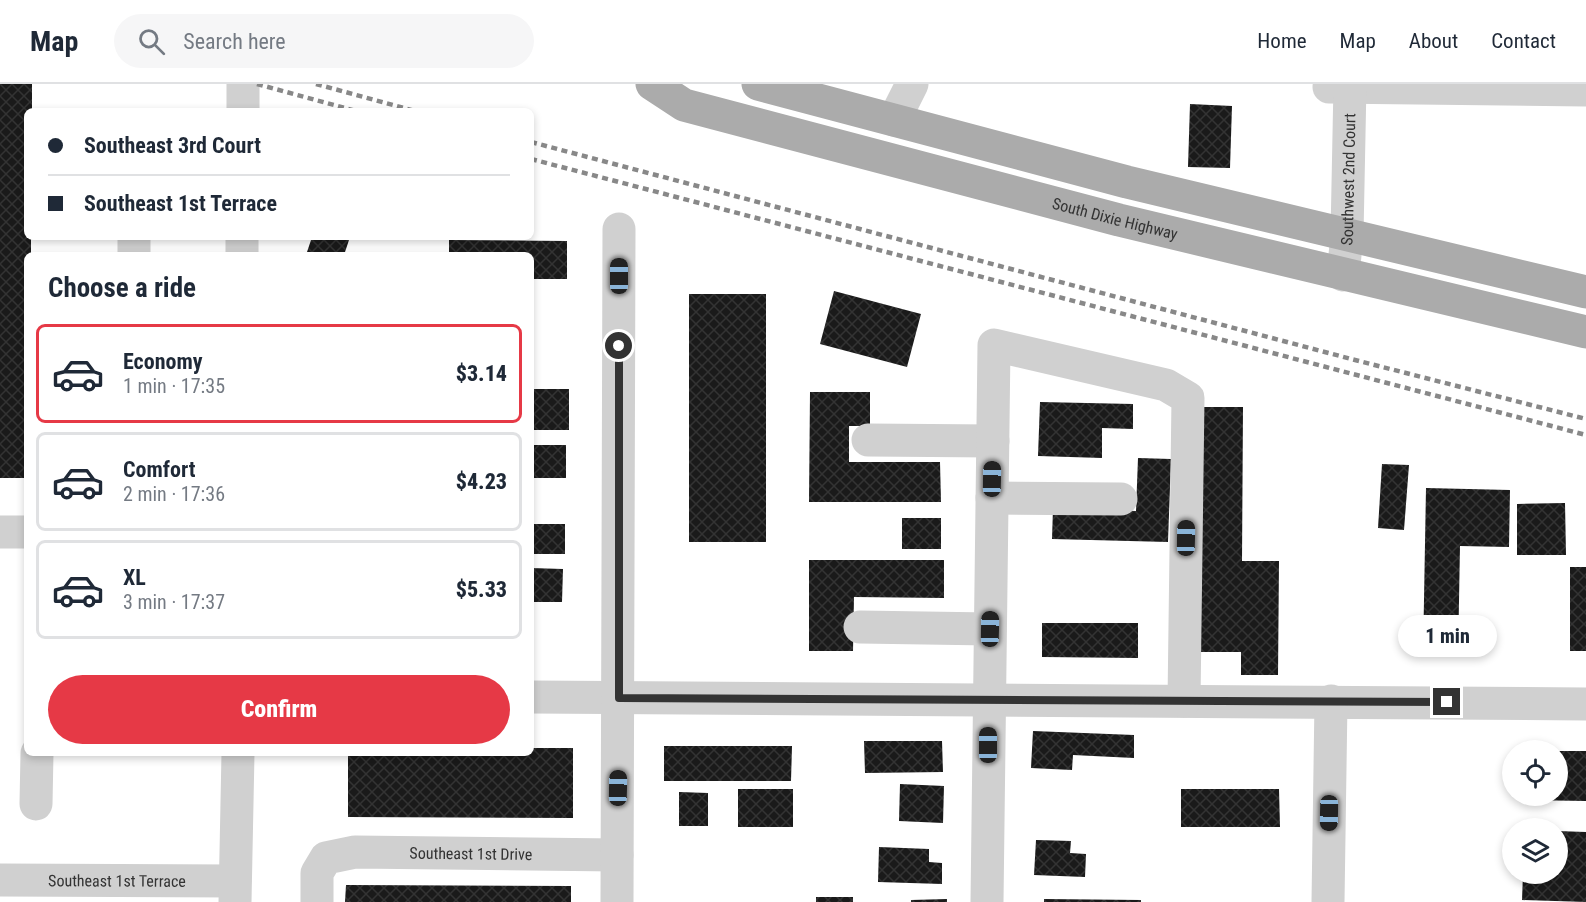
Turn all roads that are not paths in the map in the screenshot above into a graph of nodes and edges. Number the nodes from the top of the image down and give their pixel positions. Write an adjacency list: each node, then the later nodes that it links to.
1 (243, 84): 7 (street)
2 (651, 84): 11 (main road, South Dixie Highway)
3 (758, 84): 8 (main road)
4 (912, 84): 8 (street)
5 (1343, 86): 6 (street); 10 (street, Southwest 2nd Court)
6 (1586, 90)
7 (243, 108)
8 (894, 120): 10 (main road)
9 (619, 229): 23 (street)
10 (1347, 235): 11 (street, Southwest 2nd Court); 12 (main road)
11 (1343, 275): 13 (main road, South Dixie Highway)
12 (1586, 292)
13 (1586, 332)
14 (868, 440): 15 (street)
15 (993, 441): 16 (street); 25 (street)
16 (992, 498): 17 (street); 21 (street)
17 (1121, 499)
18 (0, 532): 19 (street)
19 (24, 532)
20 (860, 627): 21 (street)
21 (990, 629): 24 (street)
22 (534, 697): 23 (street)
23 (619, 698): 24 (street); 31 (street)
24 (988, 701): 25 (street); 36 (street)
25 (1184, 701): 26 (street)
26 (1331, 701): 27 (street); 37 (street)
27 (1586, 704)
28 (36, 756): 30 (street)
29 (238, 756): 33 (street)
30 (36, 804)
31 (617, 855): 34 (street, Southeast 1st Drive); 35 (street)
32 (0, 880): 33 (street, Southeast 1st Terrace)
33 (235, 892)
34 (317, 902)
35 (617, 902)
36 (987, 902)
37 (1328, 902)

